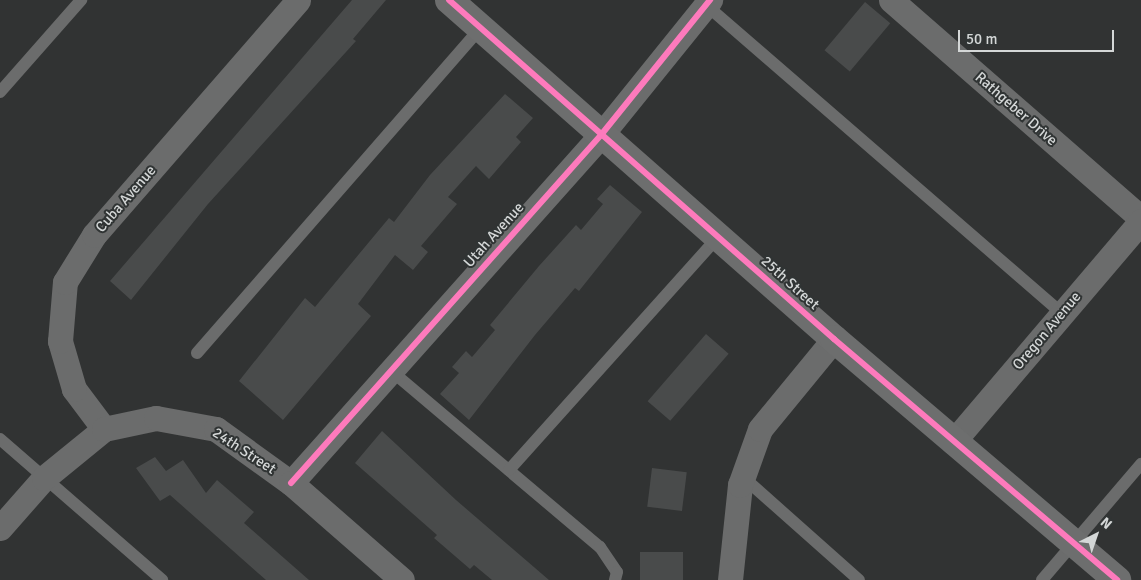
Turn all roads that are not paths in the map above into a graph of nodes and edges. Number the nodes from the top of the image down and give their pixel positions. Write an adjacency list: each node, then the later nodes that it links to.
1 (81, 0): 7 (lane)
2 (298, 0): 15 (street, Cuba Avenue)
3 (449, 0): 6 (street, 25th Street)
4 (890, 0): 9 (street, Rathgeber Drive)
5 (708, 3): 8 (street, Utah Avenue); 11 (lane)
6 (481, 28): 8 (street, 25th Street); 13 (lane)
7 (0, 92)
8 (601, 135): 10 (street, 25th Street); 14 (street, Utah Avenue)
9 (1141, 220): 11 (street, Oregon Avenue)
10 (718, 236): 12 (street, 25th Street); 19 (lane)
11 (1062, 313): 17 (street, Oregon Avenue)
12 (834, 339): 17 (street, 25th Street); 20 (street)
13 (197, 353)
14 (389, 369): 19 (lane); 22 (street, Utah Avenue)
15 (104, 429): 21 (street, 24th Street); 22 (street, 24th Street)
16 (0, 439): 21 (lane)
17 (953, 442): 24 (street, 25th Street)
18 (1141, 464): 24 (lane)
19 (509, 470): 27 (lane)
20 (743, 477): 28 (street); 29 (lane)
21 (44, 478): 23 (street, 24th Street); 25 (lane)
22 (291, 483): 26 (street, 24th Street)
23 (0, 528)
24 (1073, 542): 30 (lane); 31 (street, 25th Street)
25 (162, 580)
26 (402, 580)
27 (615, 580)
28 (730, 580)
29 (859, 580)
30 (1042, 580)
31 (1117, 580)

